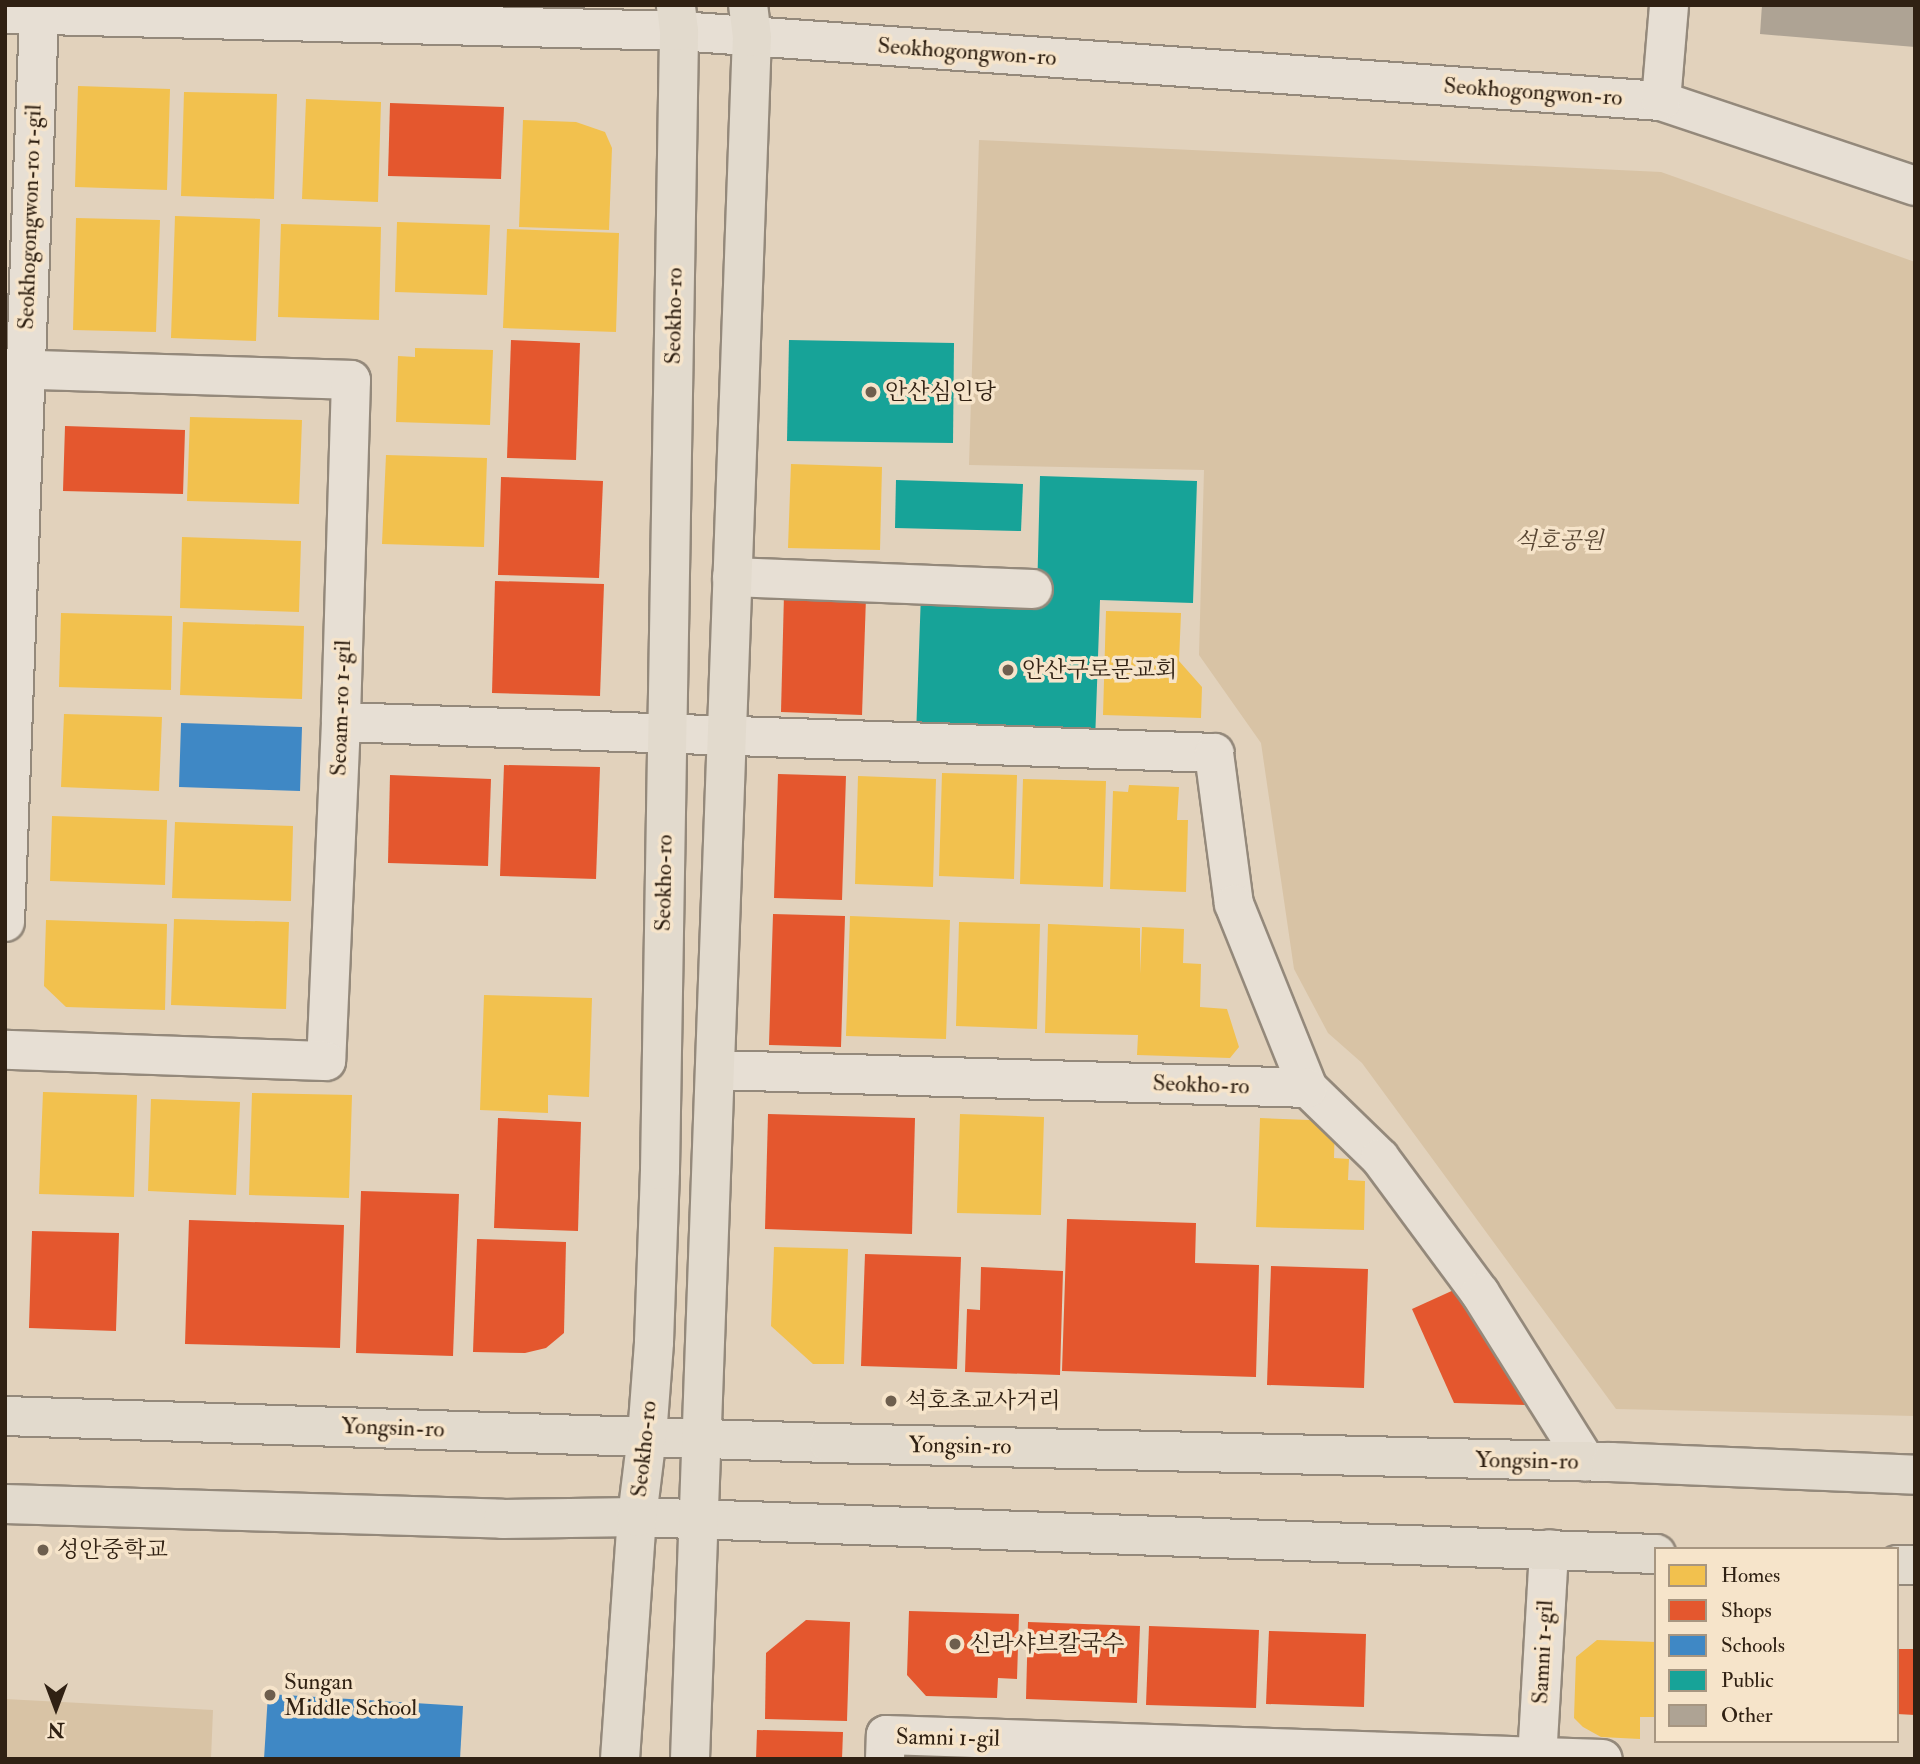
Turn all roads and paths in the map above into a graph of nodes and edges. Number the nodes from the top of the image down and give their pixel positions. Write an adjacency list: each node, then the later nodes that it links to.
1 (1669, 5): 5 (street)
2 (22, 14): 3 (street, Seokhogongwon-ro); 7 (street, Seokhogongwon-ro 1-gil)
3 (678, 18): 4 (street, Seokhogongwon-ro); 11 (main road, Seokho-ro)
4 (750, 21): 5 (street, Seokhogongwon-ro); 8 (main road)
5 (1661, 101): 6 (street, Seokhogongwon-ro)
6 (1915, 186)
7 (15, 369): 10 (street, Seoam-ro 1-gil); 13 (street, Seokhogongwon-ro 1-gil)
8 (732, 577): 9 (street); 12 (main road)
9 (1033, 589)
10 (341, 722): 11 (street); 14 (street, Seoam-ro 1-gil)
11 (667, 732): 12 (street); 18 (main road, Seokho-ro)
12 (728, 735): 15 (main road); 16 (street)
13 (5, 922)
14 (5, 1051)
15 (717, 1070): 16 (street, Seokho-ro); 19 (main road)
16 (1308, 1088): 20 (street)
17 (5, 1416): 18 (main road, Yongsin-ro)
18 (648, 1436): 19 (main road, Yongsin-ro); 23 (main road, Seokho-ro)
19 (702, 1438): 20 (main road, Yongsin-ro); 24 (main road)
20 (1586, 1462): 21 (main road, Yongsin-ro)
21 (1915, 1475)
22 (5, 1504): 23 (main road)
23 (636, 1517): 24 (main road); 28 (main road, Seokho-ro)
24 (701, 1521): 25 (main road); 29 (main road)
25 (1549, 1549): 26 (main road); 27 (street, Samni 1-gil)
26 (1654, 1554)
27 (1537, 1758): 30 (street, Samni 1-gil); 31 (street, Samni 1-gil)
28 (620, 1759)
29 (690, 1759)
30 (885, 1759)
31 (1603, 1759)

